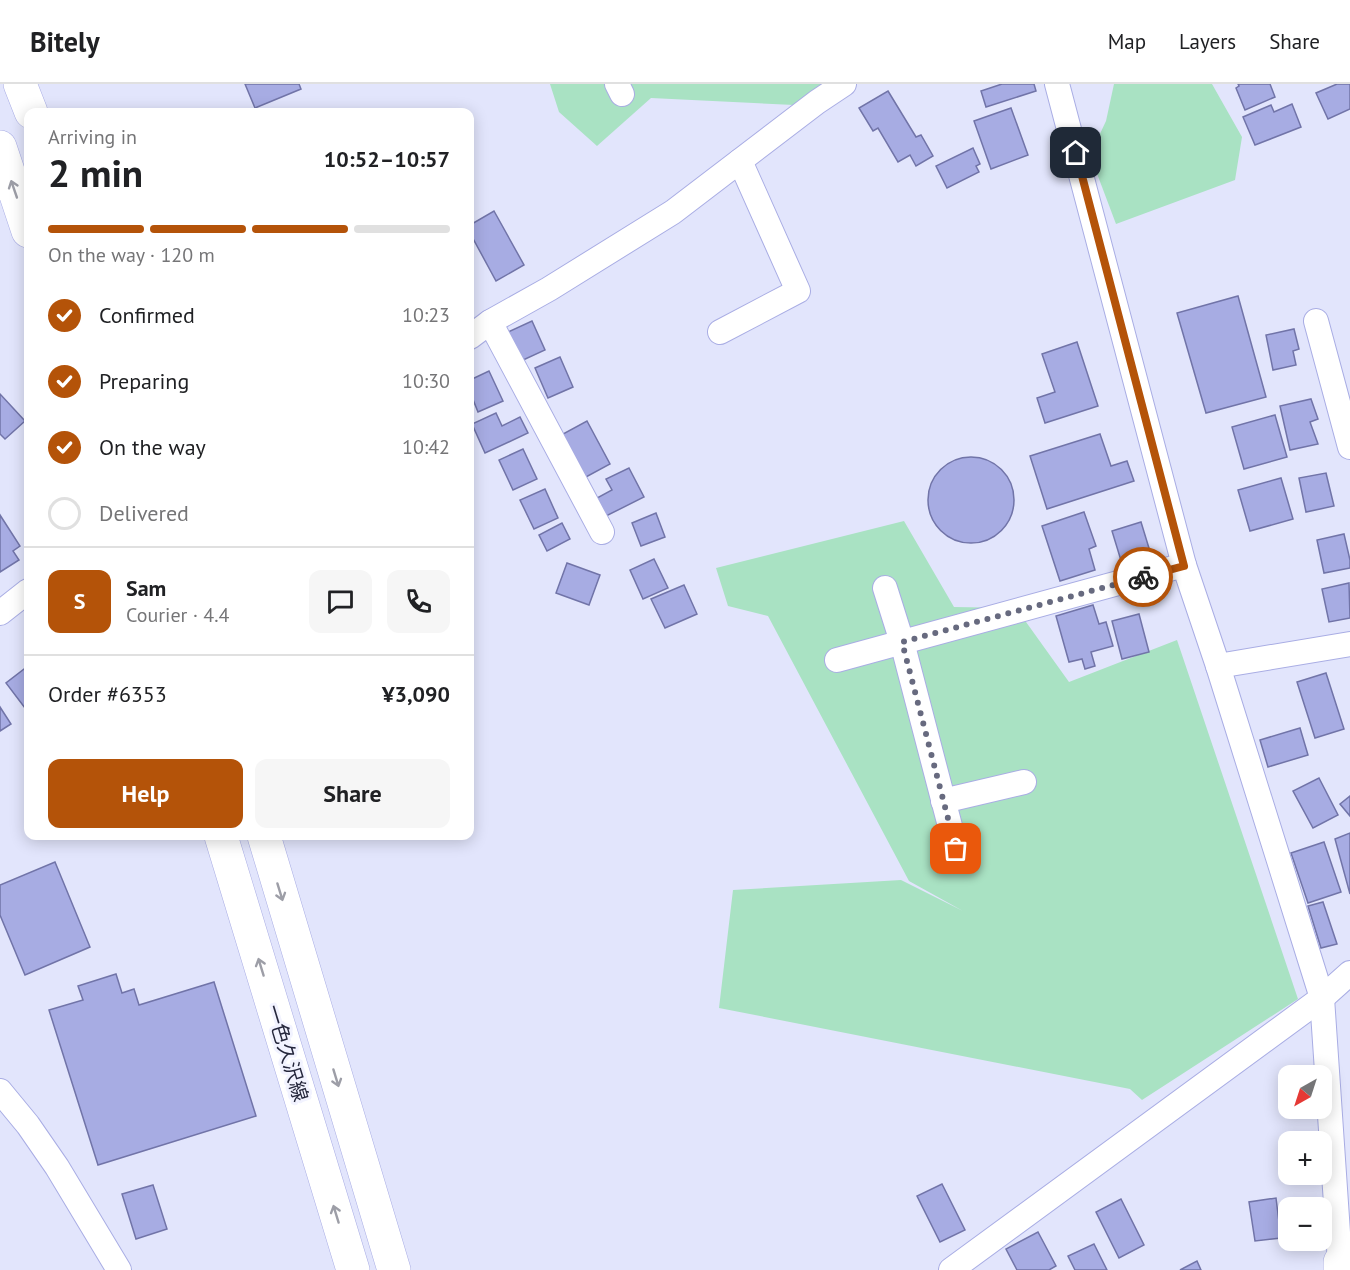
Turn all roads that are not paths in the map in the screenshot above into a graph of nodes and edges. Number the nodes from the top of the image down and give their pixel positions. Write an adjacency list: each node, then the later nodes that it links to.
1 (20, 84): 4 (main road)
2 (844, 84): 6 (street)
3 (1058, 84): 14 (street)
4 (29, 108)
5 (0, 147): 7 (main road, one-way to 5)
6 (740, 160): 9 (street); 10 (street)
7 (24, 219)
8 (1316, 321): 12 (street)
9 (490, 322): 11 (street); 13 (street)
10 (720, 332)
11 (474, 334)
12 (1350, 446)
13 (602, 532)
14 (1184, 566): 18 (street); 21 (street)
15 (885, 588): 18 (street)
16 (24, 594): 17 (street)
17 (0, 613)
18 (902, 642): 20 (street); 23 (street)
19 (1350, 644): 21 (street)
20 (837, 660)
21 (1218, 666): 28 (street)
22 (1024, 782): 23 (street)
23 (944, 801): 26 (street)
24 (222, 840): 32 (main road, 一色久沢線, one-way to 24)
25 (265, 840): 33 (main road, 一色久沢線, one-way to 33)
26 (956, 849)
27 (1350, 973): 28 (street)
28 (1322, 998): 30 (street); 34 (street)
29 (0, 1091): 31 (street)
30 (1340, 1266)
31 (119, 1270)
32 (353, 1270)
33 (394, 1270)
34 (951, 1270)

